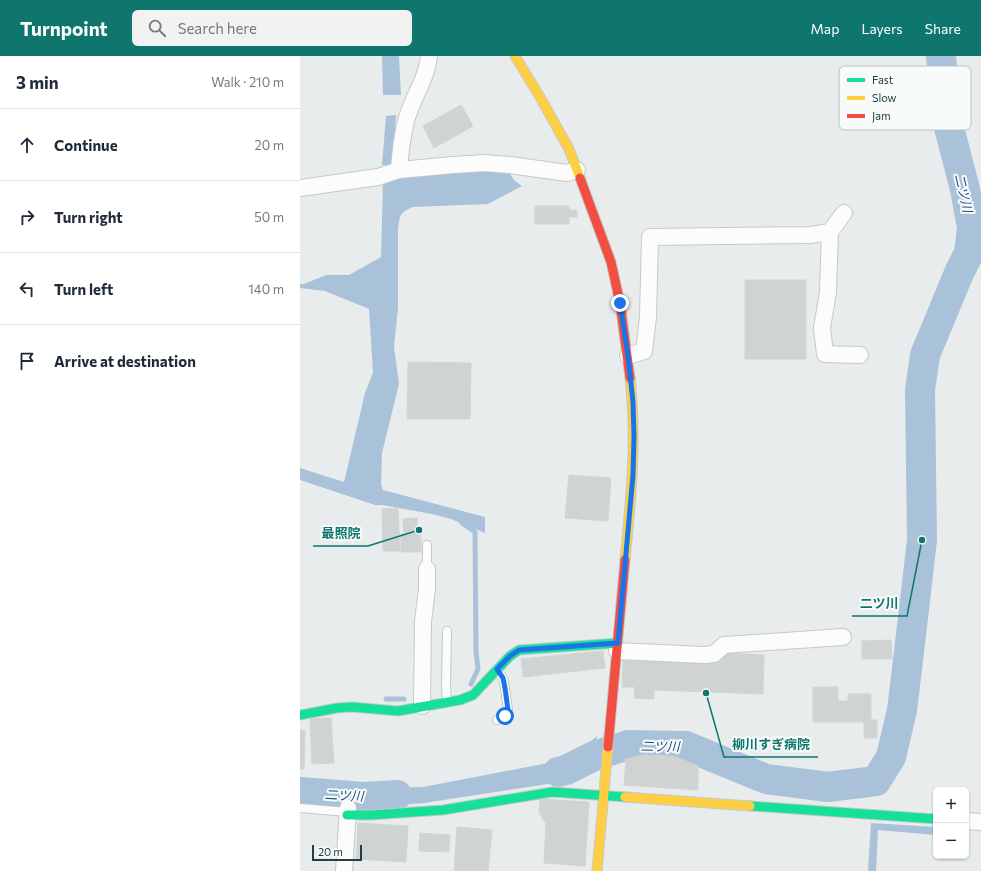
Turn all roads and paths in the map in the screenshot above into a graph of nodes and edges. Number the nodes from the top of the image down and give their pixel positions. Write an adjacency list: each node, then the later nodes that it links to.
1 (429, 56): 3 (street)
2 (514, 56): 4 (street)
3 (399, 170): 4 (street); 5 (street)
4 (577, 170): 9 (street)
5 (300, 188)
6 (844, 213): 7 (street)
7 (830, 232): 8 (street); 9 (street)
8 (860, 355)
9 (628, 356): 14 (street)
10 (427, 545): 11 (lane)
11 (427, 569): 16 (street)
12 (447, 631): 17 (lane)
13 (842, 637): 14 (street)
14 (618, 647): 15 (street); 20 (street)
15 (497, 669): 17 (street); 19 (lane)
16 (422, 699): 17 (street); 18 (street)
17 (446, 700)
18 (300, 715)
19 (497, 720)
20 (604, 795): 22 (street); 23 (street); 27 (street)
21 (300, 808): 22 (lane)
22 (348, 812): 26 (street)
23 (933, 819)
24 (969, 821): 25 (street)
25 (981, 822)
26 (344, 871)
27 (597, 871)

